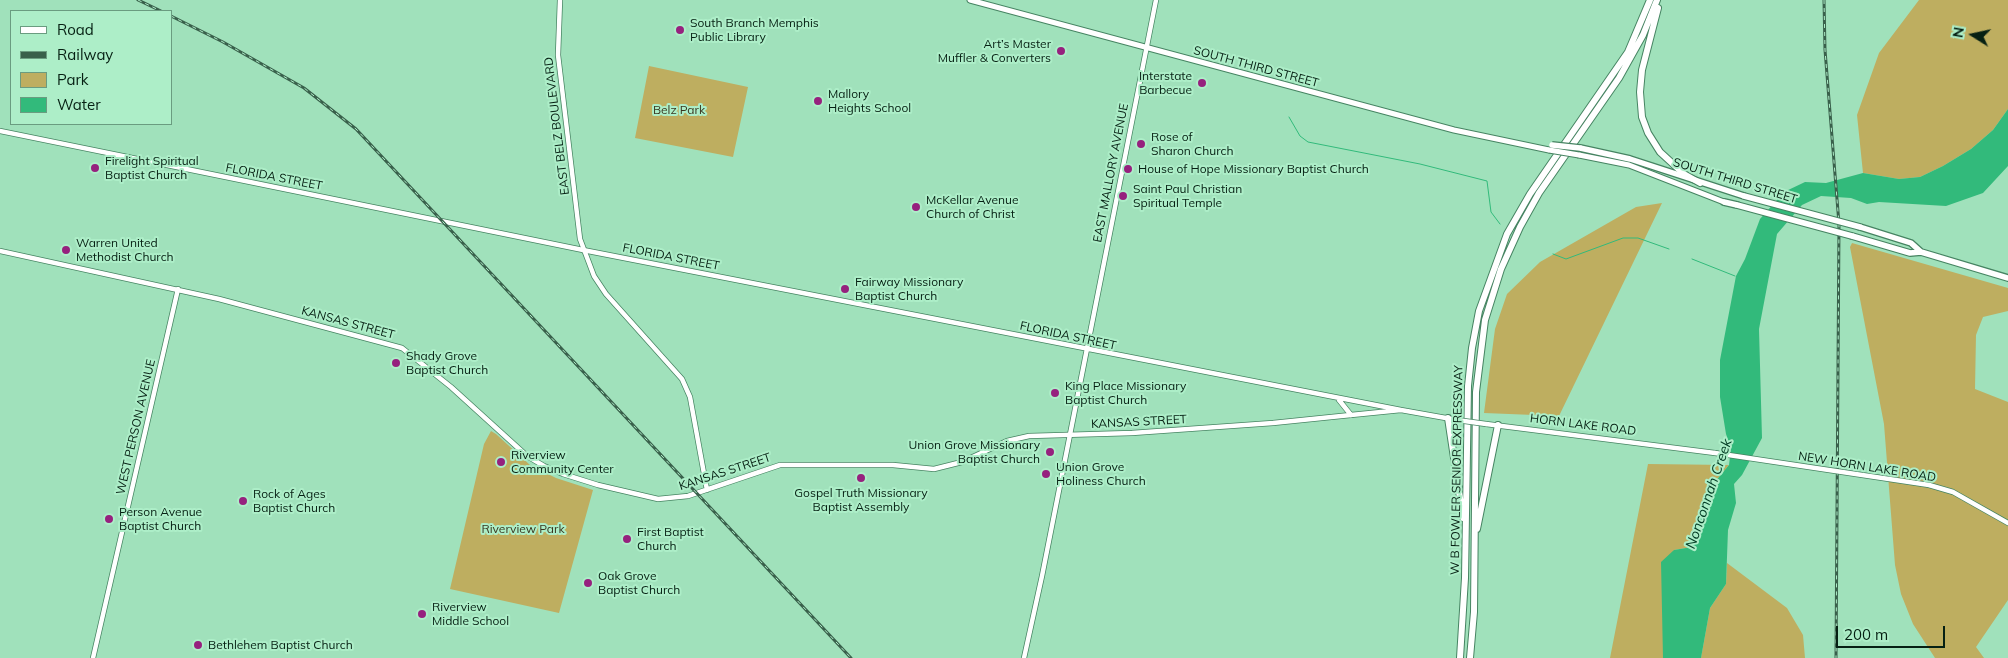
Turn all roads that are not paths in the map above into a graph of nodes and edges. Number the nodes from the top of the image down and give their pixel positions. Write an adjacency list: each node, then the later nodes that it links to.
1 (560, 0): 12 (main road, EAST BELZ BOULEVARD)
2 (970, 0): 6 (main road, SOUTH THIRD STREET)
3 (1156, 0): 6 (main road, EAST MALLORY AVENUE)
4 (1650, 0): 27 (highway, W B FOWLER SENIOR EXPRESSWAY)
5 (1658, 0): 10 (highway); 28 (highway, W B FOWLER SENIOR EXPRESSWAY)
6 (1146, 48): 8 (main road, SOUTH THIRD STREET); 17 (main road, EAST MALLORY AVENUE)
7 (0, 131): 12 (main road, FLORIDA STREET)
8 (1551, 147): 9 (highway, SOUTH THIRD STREET, bridge)
9 (1580, 152): 10 (highway, SOUTH THIRD STREET); 11 (main road, SOUTH THIRD STREET)
10 (1700, 183): 14 (highway, SOUTH THIRD STREET, bridge)
11 (1724, 202): 14 (highway, SOUTH THIRD STREET, bridge)
12 (583, 250): 17 (main road, FLORIDA STREET); 25 (main road, EAST BELZ BOULEVARD)
13 (0, 252): 16 (main road, KANSAS STREET)
14 (1920, 252): 15 (highway, SOUTH THIRD STREET)
15 (2008, 278)
16 (178, 289): 25 (main road, KANSAS STREET); 29 (main road, WEST PERSON AVENUE)
17 (1086, 350): 18 (main road, FLORIDA STREET); 23 (main road, EAST MALLORY AVENUE)
18 (1338, 399): 19 (main road, FLORIDA STREET); 20 (main road)
19 (1401, 410): 20 (main road, KANSAS STREET); 21 (main road, KANSAS STREET)
20 (1351, 414): 23 (main road, KANSAS STREET)
21 (1448, 418): 22 (main road, HORN LAKE ROAD, bridge); 27 (highway)
22 (1498, 425): 24 (main road, HORN LAKE ROAD); 28 (highway)
23 (1069, 435): 25 (main road, KANSAS STREET); 30 (main road, EAST MALLORY AVENUE)
24 (1715, 453): 26 (main road, NEW HORN LAKE ROAD, bridge)
25 (707, 490)
26 (2008, 522)
27 (1466, 546): 31 (highway, W B FOWLER SENIOR EXPRESSWAY)
28 (1474, 547): 32 (highway, W B FOWLER SENIOR EXPRESSWAY)
29 (94, 658)
30 (1024, 658)
31 (1460, 658)
32 (1470, 658)

